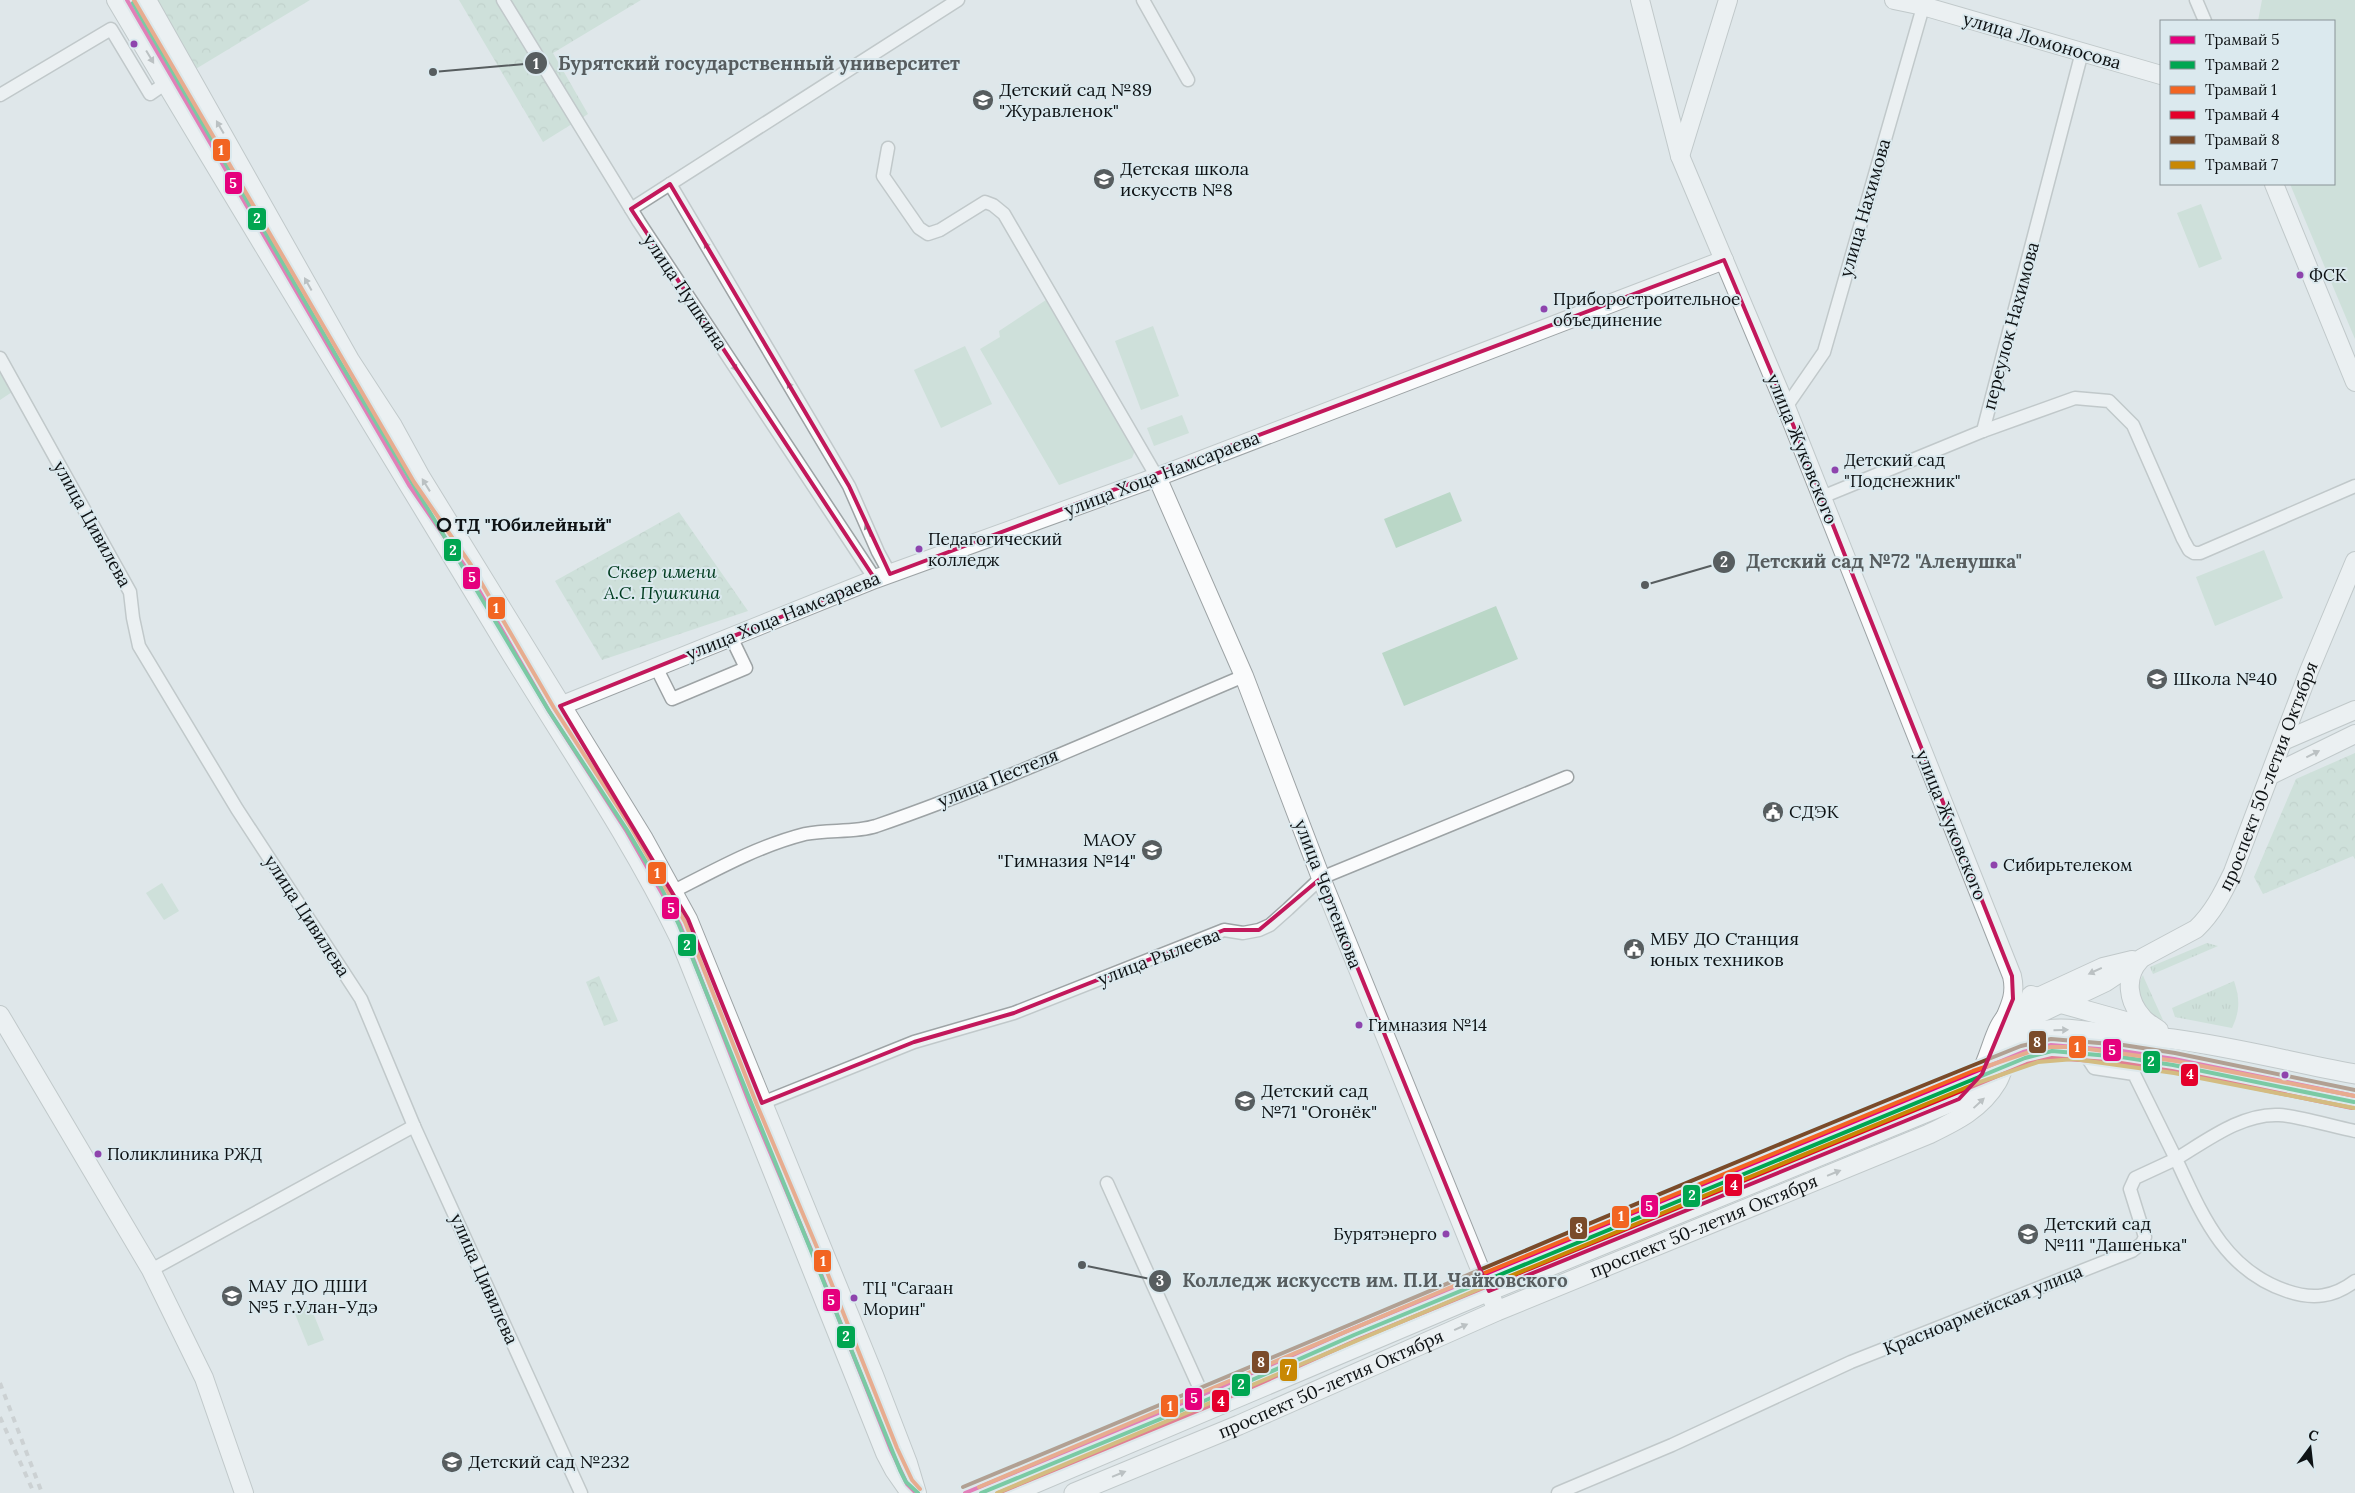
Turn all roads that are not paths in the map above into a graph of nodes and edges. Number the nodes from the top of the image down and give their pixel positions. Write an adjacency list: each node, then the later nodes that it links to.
1 (116, 0): 15 (street, one-way to 15)
2 (147, 0): 35 (street, one-way to 2)
3 (503, 0): 21 (street, улица Пушкина)
4 (958, 0): 19 (street)
5 (1142, 0): 14 (street)
6 (1640, 0): 18 (street, улица Жуковского)
7 (1728, 0): 18 (street)
8 (1894, 0): 10 (street, улица Ломоносова)
9 (2196, 0): 11 (street)
10 (1924, 3): 12 (street, улица Ломоносова); 25 (street, улица Нахимова)
11 (2206, 20)
12 (2082, 52): 13 (street, улица Ломоносова); 26 (street, переулок Нахимова)
13 (2160, 75)
14 (1188, 80)
15 (166, 83): 16 (street); 35 (street)
16 (0, 95)
17 (888, 148): 27 (street)
18 (1680, 156): 22 (street, улица Жуковского)
19 (670, 184): 21 (street); 31 (street, one-way to 19)
20 (2274, 185): 24 (street)
21 (631, 208): 31 (street, улица Пушкина, one-way to 31)
22 (1724, 260): 25 (street, улица Жуковского); 27 (street, улица Хоца Намсараева)
23 (0, 358): 54 (street, улица Цивилева)
24 (2355, 382)
25 (1786, 407): 29 (street, улица Жуковского)
26 (1983, 431): 28 (street); 29 (street, переулок Нахимова)
27 (1157, 477): 31 (street, улица Хоца Намсараева); 34 (street, улица Чертенкова)
28 (2355, 486)
29 (1822, 497): 44 (street, улица Жуковского)
30 (2355, 561): 38 (street, проспект 50-летия Октября)
31 (882, 576): 32 (street, улица Хоца Намсараева)
32 (731, 637): 33 (street, улица Хоца Намсараева); 33 (street)
33 (656, 667): 35 (street, улица Хоца Намсараева)
34 (1244, 676): 41 (street, улица Чертенкова); 42 (street, улица Пестеля)
35 (553, 709): 42 (street); 65 (street)
36 (2355, 710): 38 (street)
37 (2355, 734): 39 (street, one-way to 37)
38 (2283, 741): 39 (street, проспект 50-летия Октября)
39 (2271, 775): 43 (street, проспект 50-летия Октября)
40 (1567, 777): 41 (street, улица Рылеева)
41 (1321, 878): 53 (street, улица Рылеева); 60 (street, улица Чертенкова)
42 (674, 891): 53 (street)
43 (2142, 958): 45 (street, one-way to 45); 46 (street); 50 (street)
44 (2012, 976): 45 (street); 48 (street)
45 (2038, 997): 46 (main road, проспект 50-летия Октября); 48 (main road, проспект 50-летия Октября)
46 (2060, 1004): 50 (main road, проспект 50-летия Октября); 51 (street)
47 (0, 1014): 58 (street)
48 (2002, 1024): 60 (main road, проспект 50-летия Октября)
49 (2087, 1031): 50 (main road, проспект 50-летия Октября); 51 (main road, проспект 50-летия Октября, one-way to 49); 56 (street)
50 (2172, 1038): 52 (main road, проспект 50-летия Октября)
51 (2006, 1058): 61 (main road, проспект 50-летия Октября, one-way to 51)
52 (2355, 1074)
53 (762, 1103): 66 (street)
54 (414, 1126): 58 (street); 64 (street, улица Цивилева)
55 (2355, 1131): 56 (street)
56 (2176, 1159): 59 (street); 69 (street, Красноармейская улица)
57 (1107, 1183): 62 (street)
58 (151, 1270): 63 (street)
59 (2355, 1281)
60 (1488, 1291): 61 (street, улица Чертенкова); 62 (main road, проспект 50-летия Октября)
61 (1498, 1312): 68 (main road, проспект 50-летия Октября, one-way to 61)
62 (1209, 1409): 67 (main road, проспект 50-летия Октября)
63 (241, 1488)
64 (580, 1493)
65 (910, 1493)
66 (917, 1493)
67 (1012, 1493)
68 (1074, 1493)
69 (1558, 1493)

